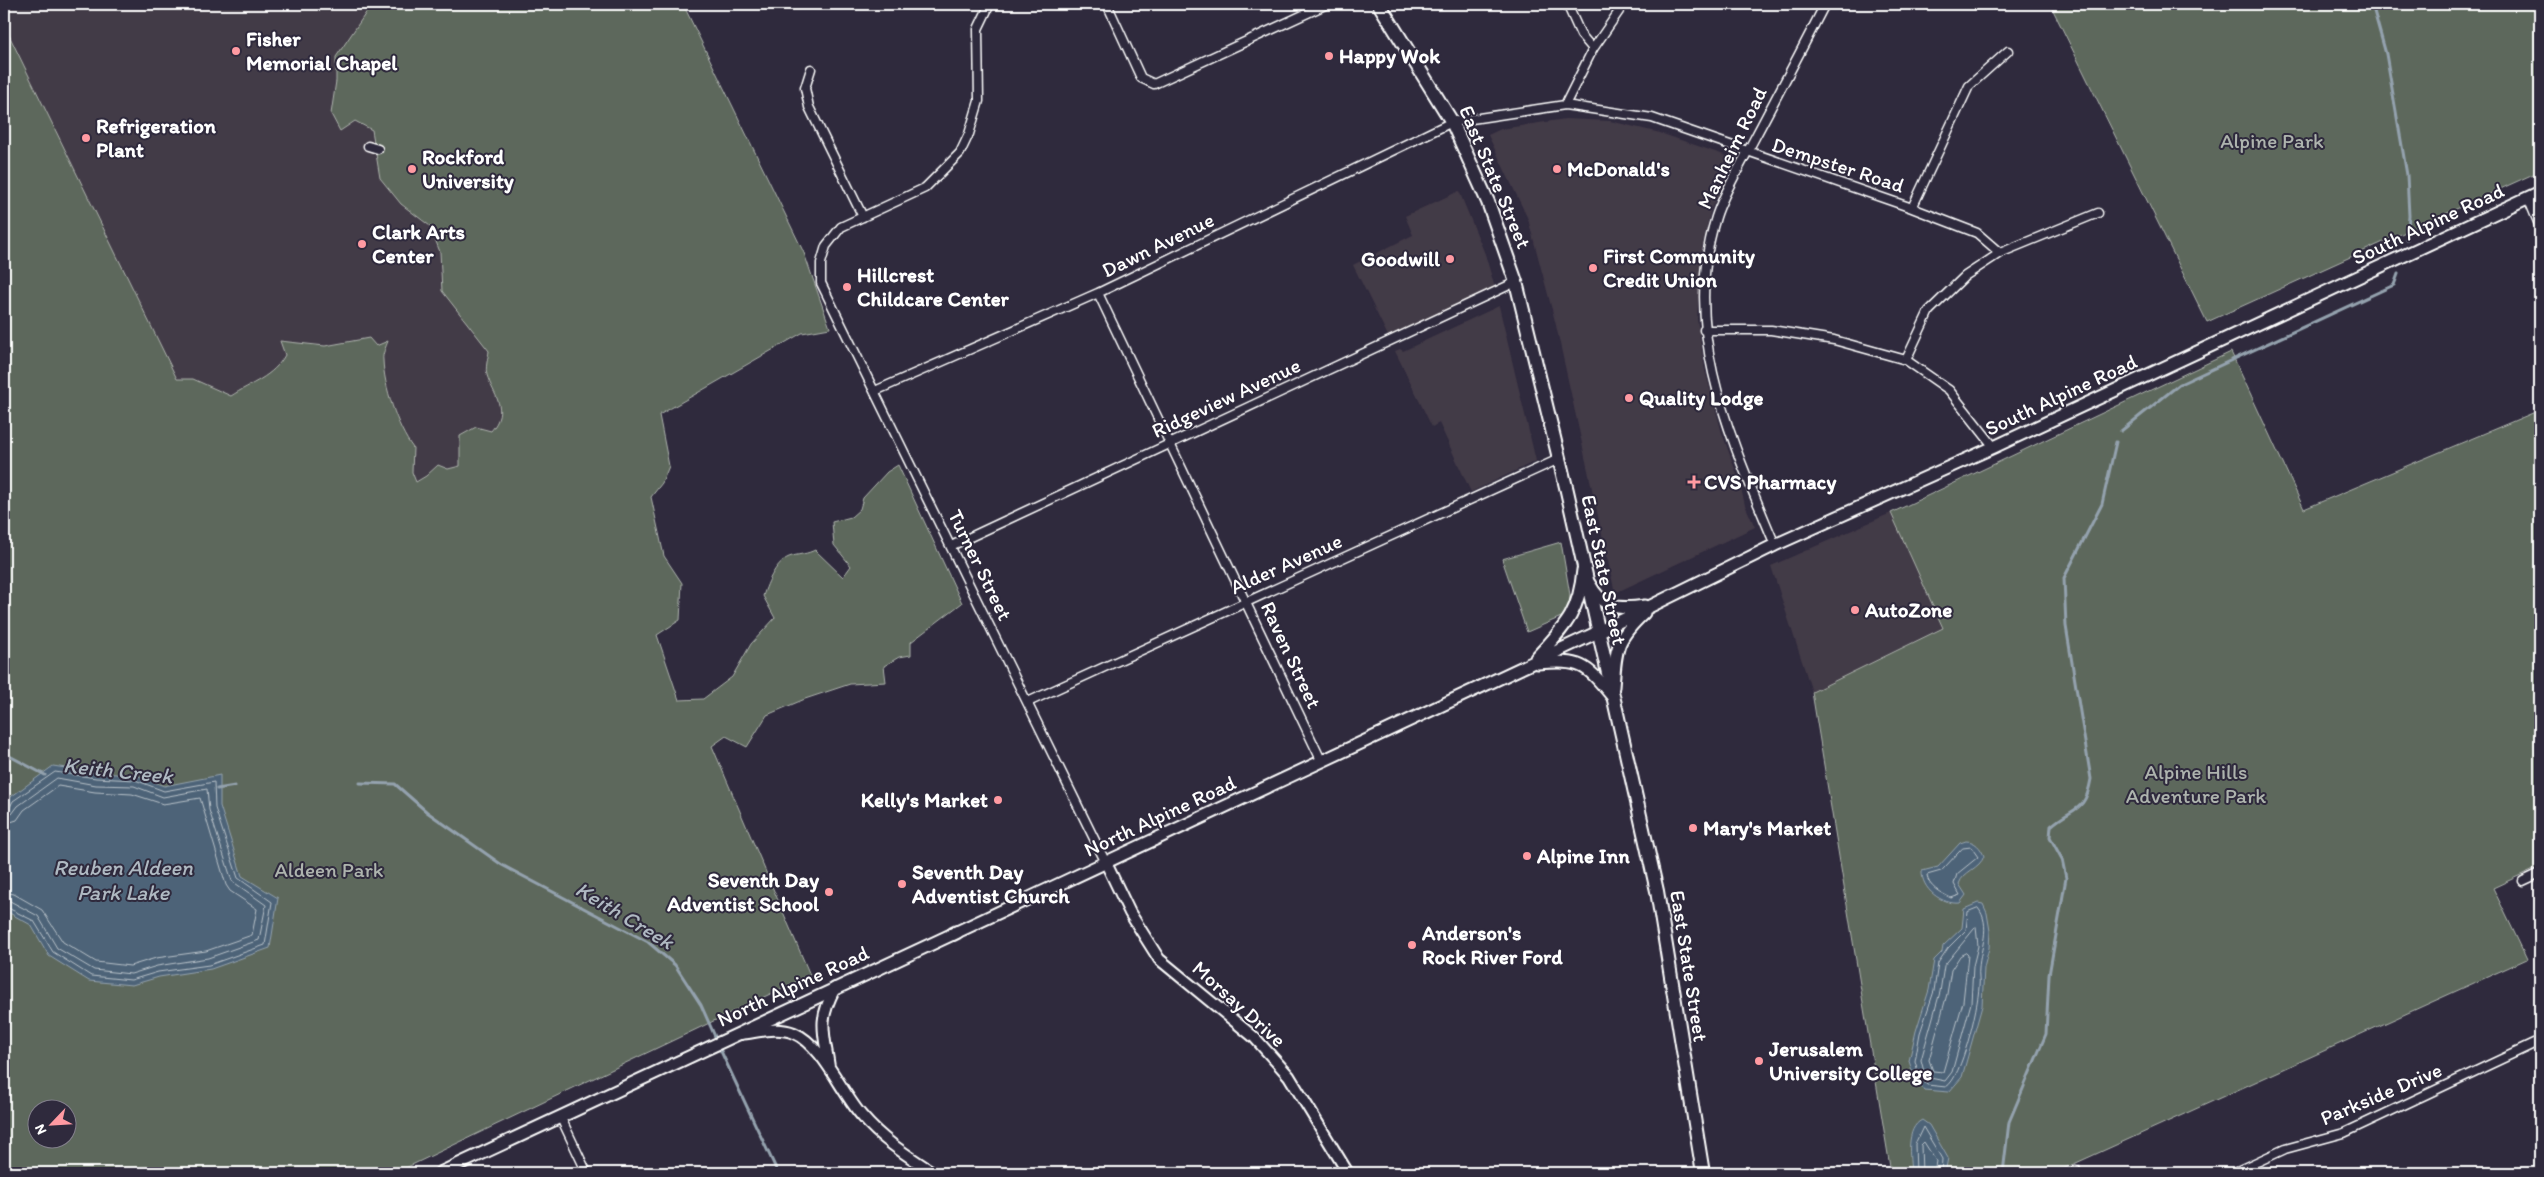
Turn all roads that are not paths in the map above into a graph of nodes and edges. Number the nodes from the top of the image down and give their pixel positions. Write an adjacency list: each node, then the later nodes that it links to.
1 (990, 4): 20 (street)
2 (1107, 4): 3 (street)
3 (1327, 4)
4 (1380, 4): 12 (main road, East State Street)
5 (1567, 4): 8 (street)
6 (1624, 4): 8 (street)
7 (1825, 4): 15 (street, Manheim Road)
8 (1593, 48): 11 (street)
9 (2008, 51): 18 (street)
10 (811, 69): 20 (street)
11 (1565, 104): 12 (street, Dempster Road); 15 (street, Dempster Road)
12 (1452, 122): 23 (main road, East State Street); 24 (street, Dawn Avenue)
13 (368, 146): 14 (street)
14 (378, 149)
15 (1747, 153): 18 (street, Dempster Road); 25 (street, Manheim Road)
16 (2540, 192): 17 (main road, South Alpine Road)
17 (2528, 198): 21 (street); 29 (main road, South Alpine Road)
18 (1912, 208): 22 (street, Dempster Road)
19 (2098, 213): 22 (street)
20 (863, 217): 27 (street, Turner Street)
21 (2540, 227)
22 (2000, 253): 26 (street)
23 (1516, 282): 28 (street, Ridgeview Avenue); 30 (main road, East State Street)
24 (1098, 293): 27 (street, Dawn Avenue); 28 (street, Raven Street)
25 (1704, 330): 26 (street); 32 (street, Manheim Road)
26 (1906, 360): 29 (street)
27 (875, 391): 31 (street, Turner Street)
28 (1169, 444): 31 (street, Ridgeview Avenue); 34 (street, Raven Street)
29 (1994, 447): 32 (main road, South Alpine Road)
30 (1559, 459): 33 (main road, East State Street); 34 (street, Alder Avenue)
31 (951, 546): 39 (street, Turner Street)
32 (1775, 546): 35 (main road, South Alpine Road)
33 (1583, 570): 35 (main road); 36 (main road, East State Street); 37 (main road)
34 (1247, 601): 39 (street, Alder Avenue); 40 (street, Raven Street)
35 (1654, 604): 36 (main road, South Alpine Road); 38 (main road)
36 (1598, 632): 37 (main road, North Alpine Road); 38 (main road, East State Street)
37 (1532, 663): 38 (main road); 40 (main road, North Alpine Road)
38 (1612, 696): 53 (main road, East State Street)
39 (1028, 702): 41 (street, Turner Street)
40 (1322, 762): 41 (main road, North Alpine Road)
41 (1106, 863): 44 (main road, North Alpine Road); 52 (street, Morsay Drive)
42 (2540, 873): 43 (street)
43 (2523, 881)
44 (835, 988): 45 (main road, North Alpine Road); 47 (street)
45 (734, 1035): 47 (street); 48 (main road, North Alpine Road)
46 (2540, 1041): 54 (street, Parkside Drive)
47 (829, 1067): 51 (street)
48 (561, 1118): 49 (main road, North Alpine Road); 50 (street)
49 (440, 1173)
50 (587, 1173)
51 (934, 1173)
52 (1348, 1173)
53 (1703, 1173)
54 (2233, 1173)

